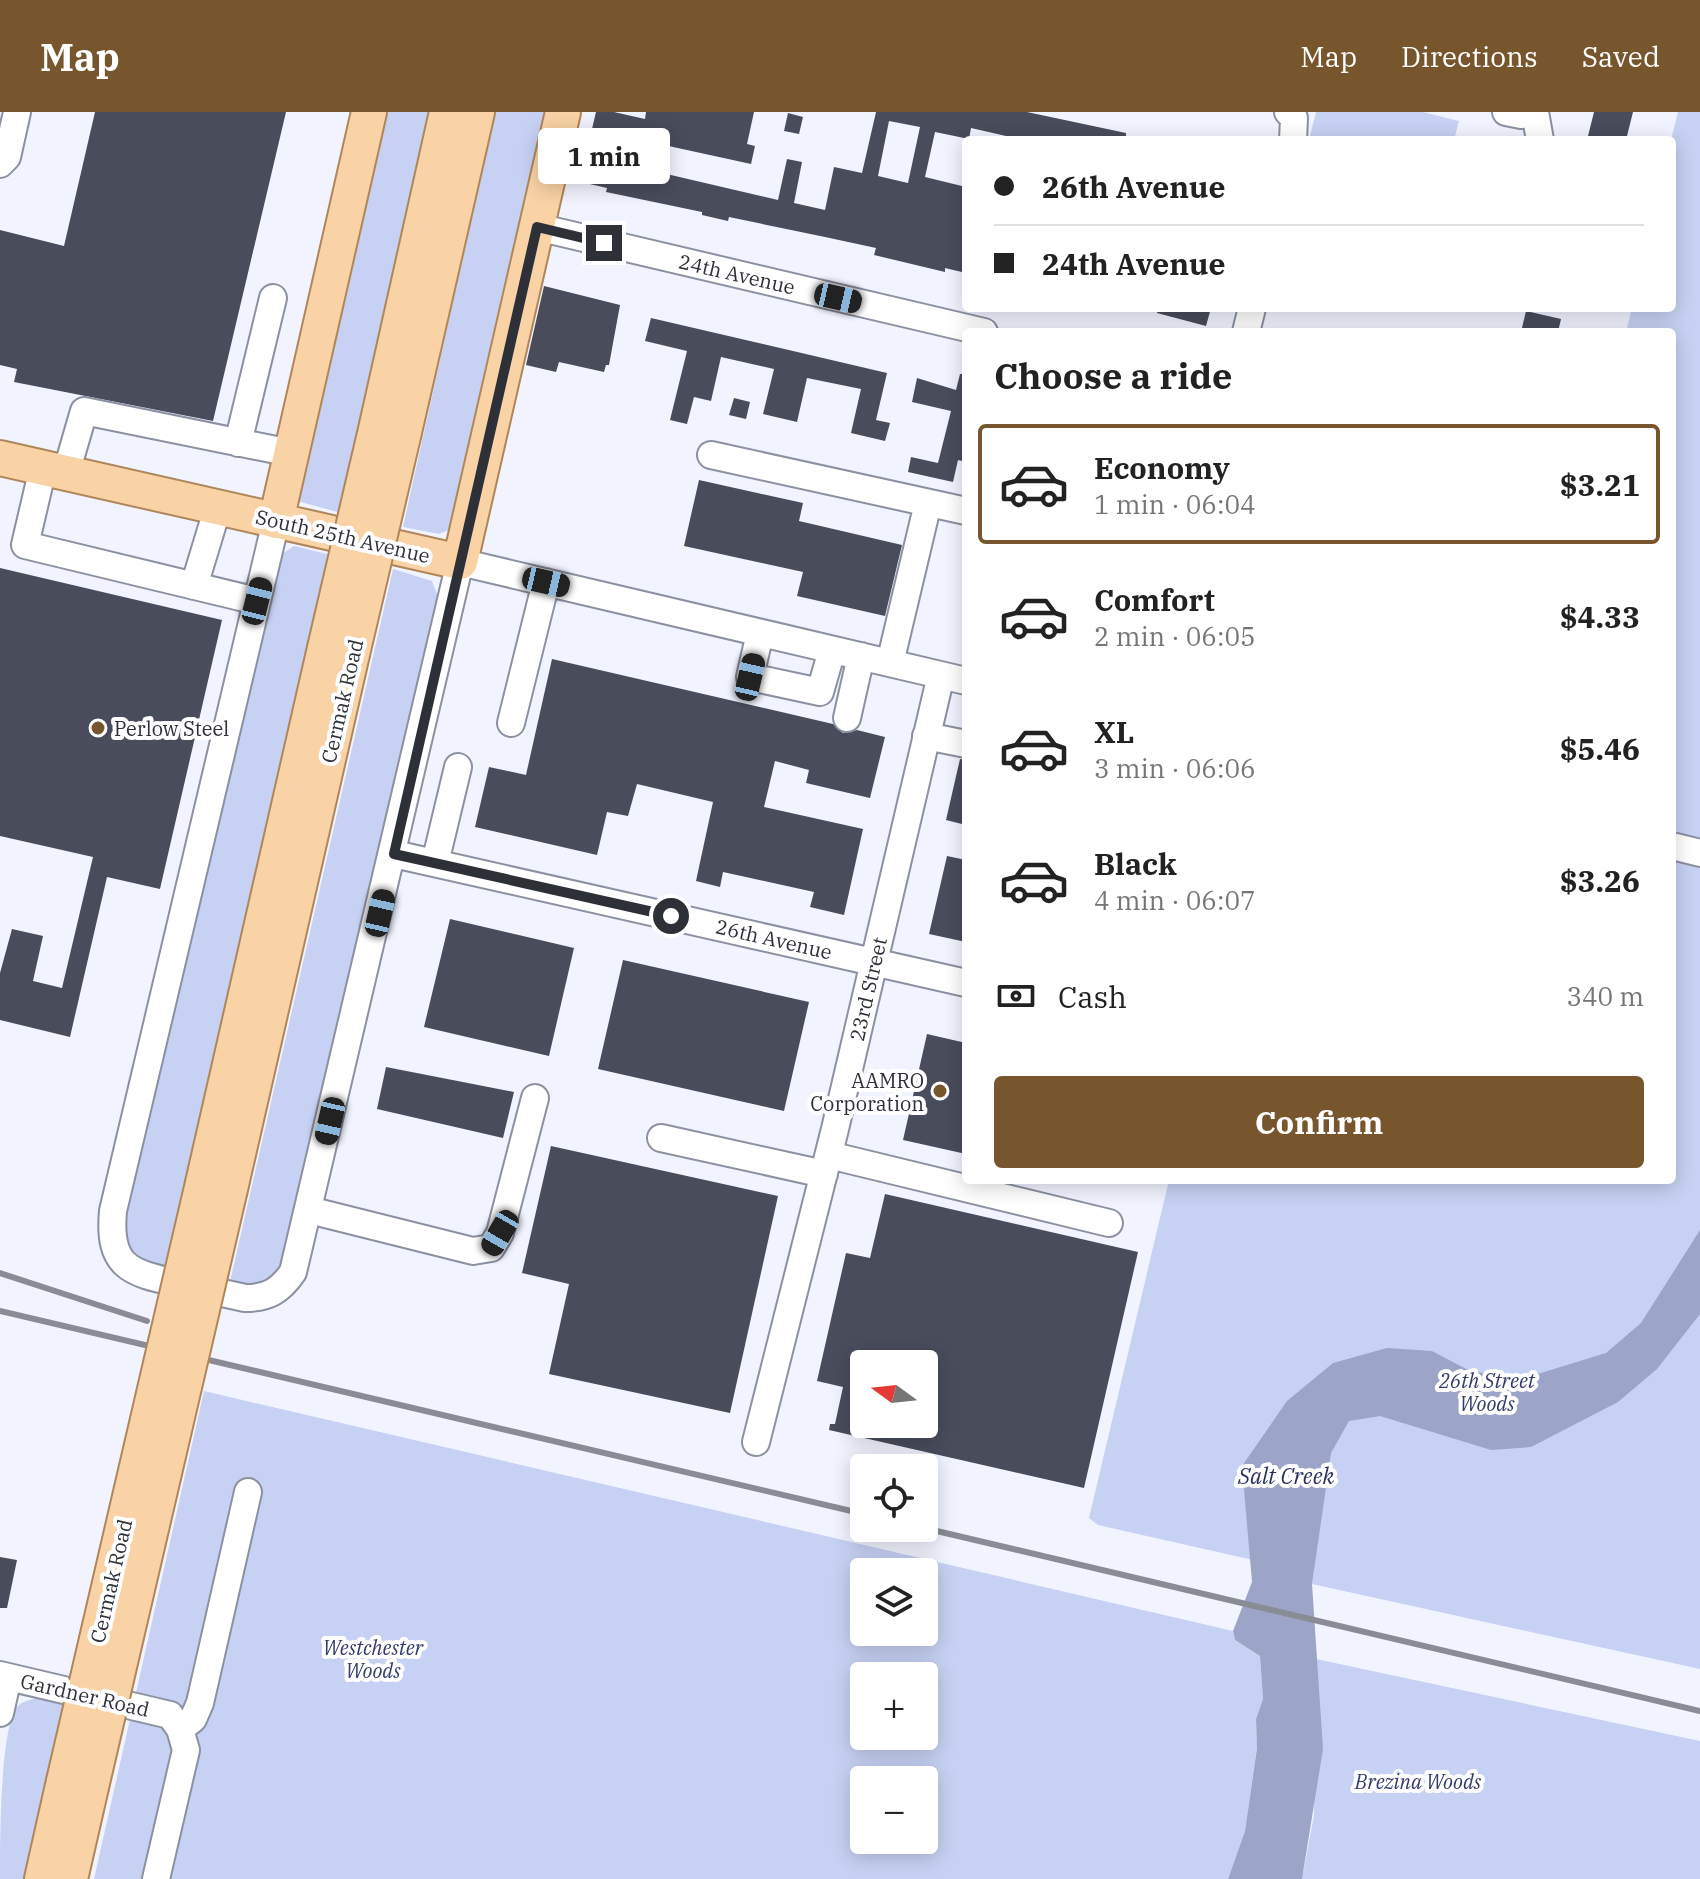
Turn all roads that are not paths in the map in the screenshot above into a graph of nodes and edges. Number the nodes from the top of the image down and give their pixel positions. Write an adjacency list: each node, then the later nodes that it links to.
1 (17, 112): 11 (street)
2 (369, 112): 17 (main road)
3 (447, 112): 15 (main road, Cermak Road)
4 (477, 112): 15 (main road, Cermak Road)
5 (563, 112): 12 (main road)
6 (1288, 112): 9 (street)
7 (1506, 112): 8 (street)
8 (1535, 112): 10 (street)
9 (1293, 136)
10 (1539, 136)
11 (0, 164)
12 (537, 227): 14 (street, 24th Avenue); 25 (main road)
13 (273, 298): 16 (street)
14 (967, 328)
15 (391, 428): 55 (main road, Cermak Road, bridge)
16 (238, 443): 17 (street); 20 (street)
17 (291, 453): 24 (main road)
18 (711, 455): 21 (street)
19 (0, 458): 20 (main road, South 25th Avenue)
20 (55, 470): 22 (main road, South 25th Avenue); 27 (street)
21 (928, 503): 23 (street); 32 (street)
22 (218, 507): 24 (main road, South 25th Avenue); 27 (street)
23 (962, 510)
24 (276, 521): 25 (main road, South 25th Avenue); 28 (street)
25 (460, 562): 26 (street, South 25th Avenue); 41 (street)
26 (546, 582): 29 (street, South 25th Avenue); 35 (street)
27 (194, 586): 28 (street)
28 (257, 601): 48 (street)
29 (760, 633): 30 (street, South 25th Avenue); 30 (street)
30 (832, 650): 31 (street, South 25th Avenue)
31 (861, 656): 32 (street, South 25th Avenue); 34 (street)
32 (890, 663): 33 (street, South 25th Avenue)
33 (954, 678): 36 (street, 23rd Street)
34 (847, 718)
35 (511, 723)
36 (926, 736): 37 (street); 43 (street, 23rd Street)
37 (962, 743)
38 (458, 767): 42 (street)
39 (1676, 847): 40 (street)
40 (1700, 853)
41 (394, 854): 42 (street, 26th Avenue); 48 (street)
42 (435, 863): 43 (street, 26th Avenue)
43 (874, 962): 44 (street, 26th Avenue); 47 (street, 23rd Street)
44 (962, 982)
45 (535, 1098): 48 (street)
46 (661, 1138): 47 (street)
47 (826, 1164): 49 (street); 50 (street, 23rd Street)
48 (309, 1210)
49 (1109, 1223)
50 (756, 1442)
51 (248, 1492): 54 (street)
52 (4, 1676): 53 (street); 54 (street, Gardner Road)
53 (0, 1713)
54 (175, 1722): 58 (street)
55 (78, 1784): 56 (main road, Cermak Road); 57 (main road, Cermak Road)
56 (42, 1879)
57 (70, 1879)
58 (156, 1879)

